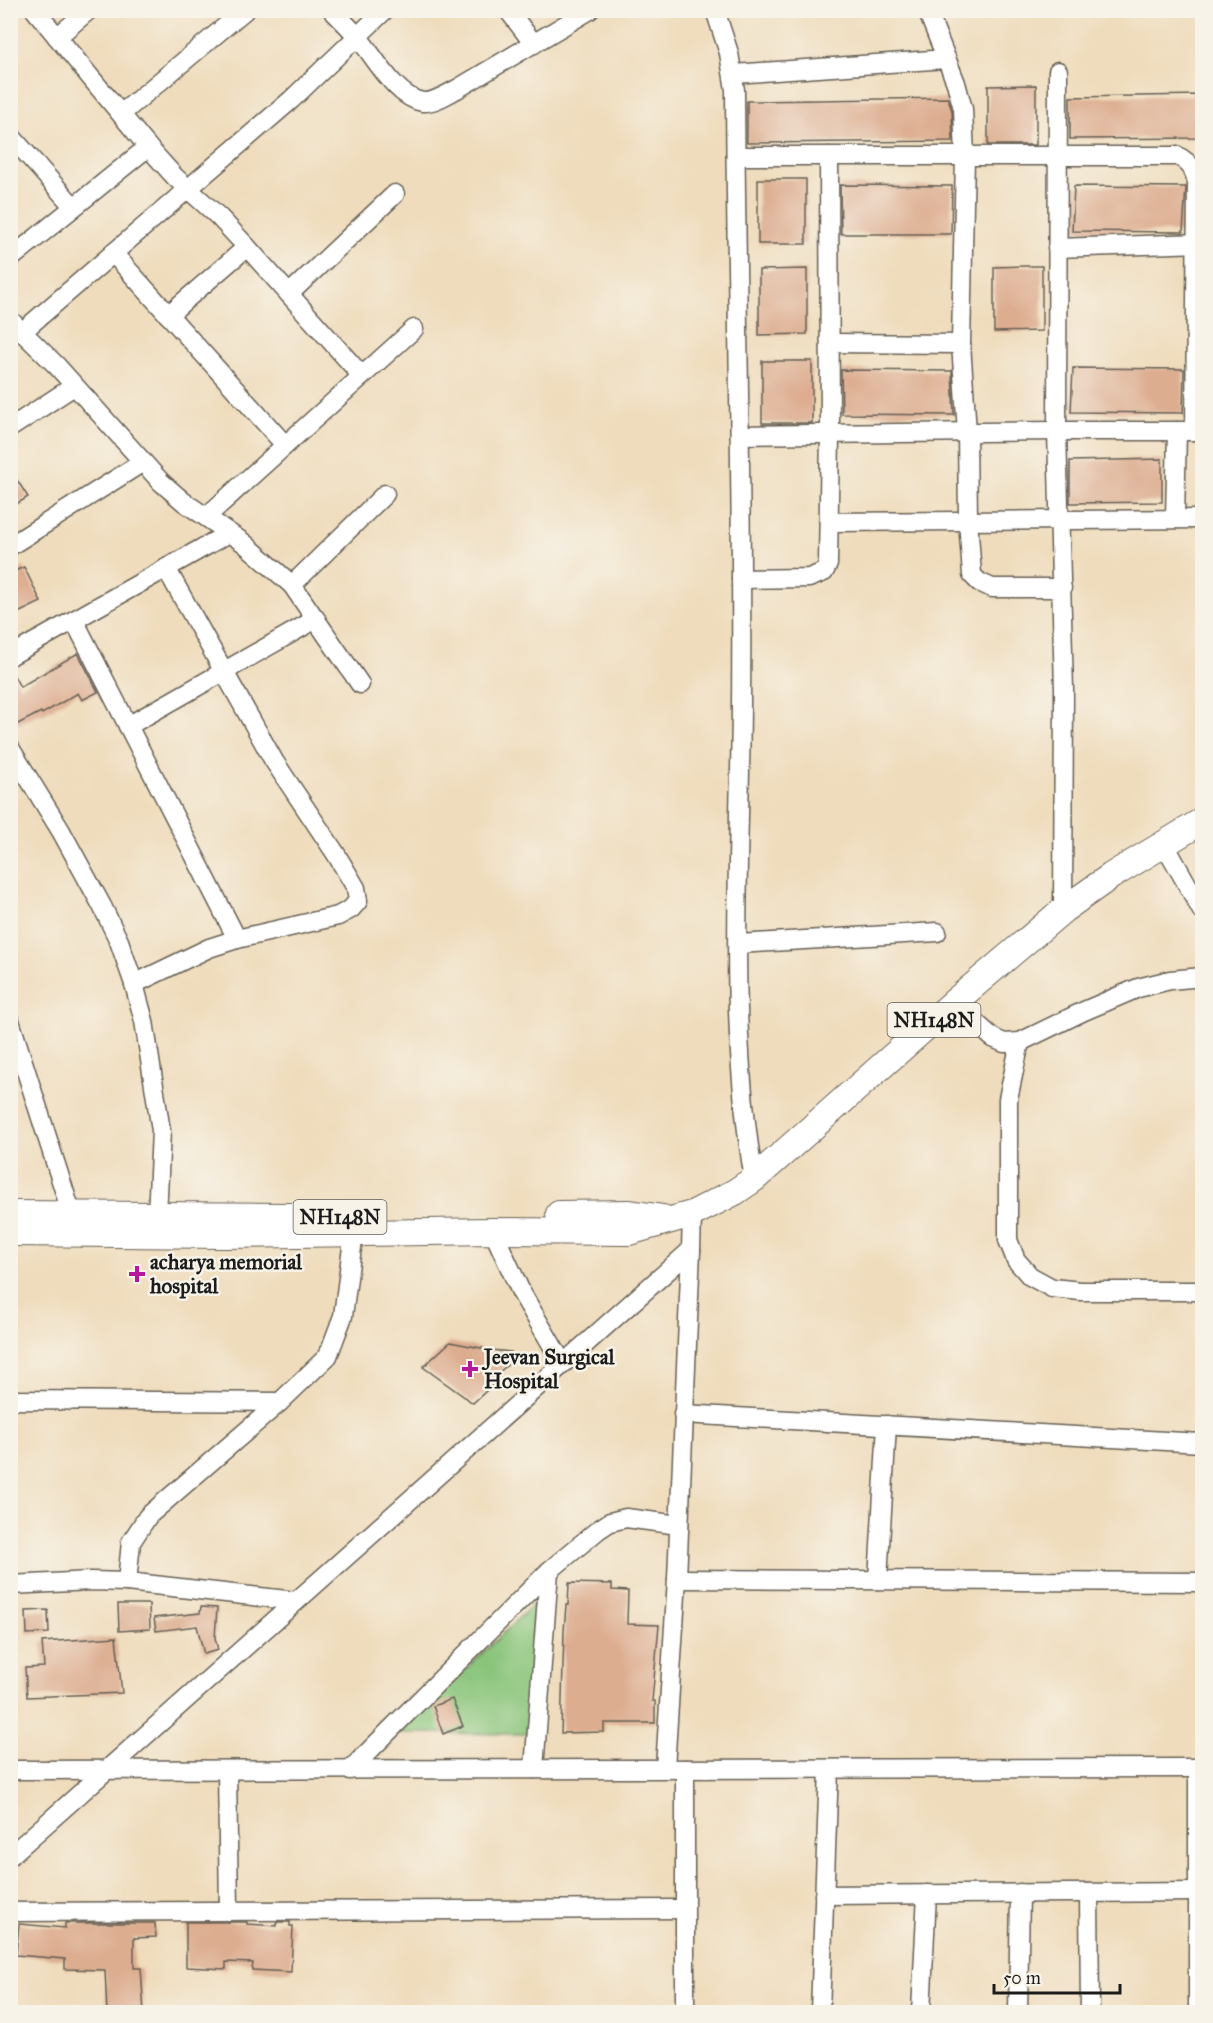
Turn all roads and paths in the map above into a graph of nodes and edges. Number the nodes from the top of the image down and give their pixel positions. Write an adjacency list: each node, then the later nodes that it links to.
1 (35, 10): 10 (street)
2 (89, 10): 10 (street)
3 (245, 10): 16 (street)
4 (332, 10): 11 (street)
5 (385, 10): 11 (street)
6 (508, 10): 12 (street)
7 (590, 10): 12 (street)
8 (715, 10): 15 (street)
9 (927, 10): 13 (street)
10 (57, 37): 16 (street)
11 (358, 37): 12 (street); 23 (street)
12 (534, 44)
13 (946, 59): 15 (street); 22 (street)
14 (1058, 71): 21 (street)
15 (734, 74): 19 (street)
16 (121, 114): 18 (street)
17 (10, 135): 25 (street)
18 (148, 147): 23 (street); 25 (street)
19 (736, 156): 20 (street); 44 (street)
20 (829, 156): 22 (street); 35 (street)
21 (1058, 156): 22 (street); 26 (street); 28 (street)
22 (964, 157): 36 (street)
23 (188, 189): 27 (street); 29 (street)
24 (394, 194): 31 (street)
25 (73, 206): 30 (street)
26 (1200, 243): 28 (street); 41 (street)
27 (247, 247): 31 (street); 32 (street)
28 (1057, 248): 40 (street)
29 (113, 253): 32 (street); 33 (street)
30 (10, 259)
31 (290, 294): 37 (street)
32 (168, 315): 45 (street)
33 (16, 325): 38 (street)
34 (414, 329): 37 (street)
35 (830, 343): 36 (street); 43 (street)
36 (961, 344): 42 (street)
37 (362, 376): 45 (street)
38 (74, 386): 39 (street); 46 (street)
39 (10, 429)
40 (1056, 431): 41 (street); 42 (street); 50 (street)
41 (1191, 431): 49 (street)
42 (967, 432): 43 (street); 52 (street)
43 (830, 434): 44 (street); 53 (street)
44 (740, 435): 57 (street)
45 (285, 445): 48 (street)
46 (143, 462): 48 (street); 55 (street)
47 (385, 494): 58 (street)
48 (206, 517): 54 (street)
49 (1175, 518): 50 (street); 51 (street)
50 (1060, 519): 52 (street); 59 (street)
51 (1203, 519)
52 (968, 520): 53 (street); 59 (street)
53 (830, 522): 57 (street)
54 (229, 532): 56 (street); 58 (street)
55 (10, 546)
56 (166, 568): 61 (street); 63 (street)
57 (741, 579): 73 (street)
58 (292, 585): 60 (street)
59 (1062, 588): 69 (street)
60 (316, 619): 63 (street); 64 (street)
61 (74, 620): 62 (street); 65 (street)
62 (10, 656)
63 (224, 673): 65 (street); 72 (street)
64 (360, 684)
65 (128, 726): 72 (street)
66 (10, 748): 75 (street)
67 (1203, 821): 68 (highway, NH148N)
68 (1164, 843): 69 (highway, NH148N); 70 (street)
69 (1063, 910): 76 (highway, NH148N)
70 (1203, 911)
71 (937, 932): 73 (street)
72 (237, 939): 75 (street)
73 (738, 944): 79 (street)
74 (1203, 977): 78 (street)
75 (134, 984): 82 (street)
76 (954, 1003): 78 (street); 79 (highway, NH148N)
77 (10, 1021): 81 (street)
78 (1020, 1042): 88 (street)
79 (753, 1179): 83 (highway, NH148N)
80 (10, 1214): 81 (highway, NH148N)
81 (72, 1215): 82 (highway, NH148N)
82 (158, 1216): 83 (highway, NH148N)
83 (681, 1216): 84 (highway, NH148N); 87 (street)
84 (493, 1231): 85 (highway, NH148N); 89 (street)
85 (354, 1232): 86 (highway, NH148N); 91 (street)
86 (10, 1233)
87 (691, 1250): 89 (street); 92 (street)
88 (1203, 1291)
89 (563, 1364): 102 (street)
90 (10, 1400): 91 (street)
91 (280, 1402): 99 (street)
92 (683, 1414): 93 (street); 95 (street)
93 (887, 1425): 94 (street); 98 (street)
94 (1203, 1443)
95 (679, 1525): 96 (street); 97 (street)
96 (549, 1571): 105 (street); 111 (street)
97 (677, 1579): 98 (street); 103 (street)
98 (878, 1580): 100 (street)
99 (127, 1582): 101 (street); 102 (street)
100 (1203, 1582)
101 (10, 1585)
102 (296, 1601): 109 (street)
103 (665, 1768): 105 (street); 106 (street)
104 (1201, 1768): 107 (street); 113 (street)
105 (534, 1769): 111 (street)
106 (685, 1769): 107 (street); 118 (street)
107 (829, 1769): 117 (street)
108 (10, 1770): 109 (street)
109 (106, 1770): 110 (street); 112 (street)
110 (227, 1770): 111 (street); 120 (street)
111 (350, 1770)
112 (10, 1856)
113 (1198, 1892): 115 (street); 121 (street)
114 (1020, 1893): 115 (street); 116 (street); 125 (street)
115 (1089, 1893): 126 (street)
116 (927, 1894): 117 (street); 124 (street)
117 (824, 1895): 123 (street)
118 (684, 1909): 120 (street); 122 (street)
119 (10, 1911): 120 (street)
120 (229, 1911)
121 (1200, 1954): 127 (street)
122 (684, 2013)
123 (820, 2013)
124 (921, 2013)
125 (1018, 2013)
126 (1090, 2013)
127 (1198, 2013)

